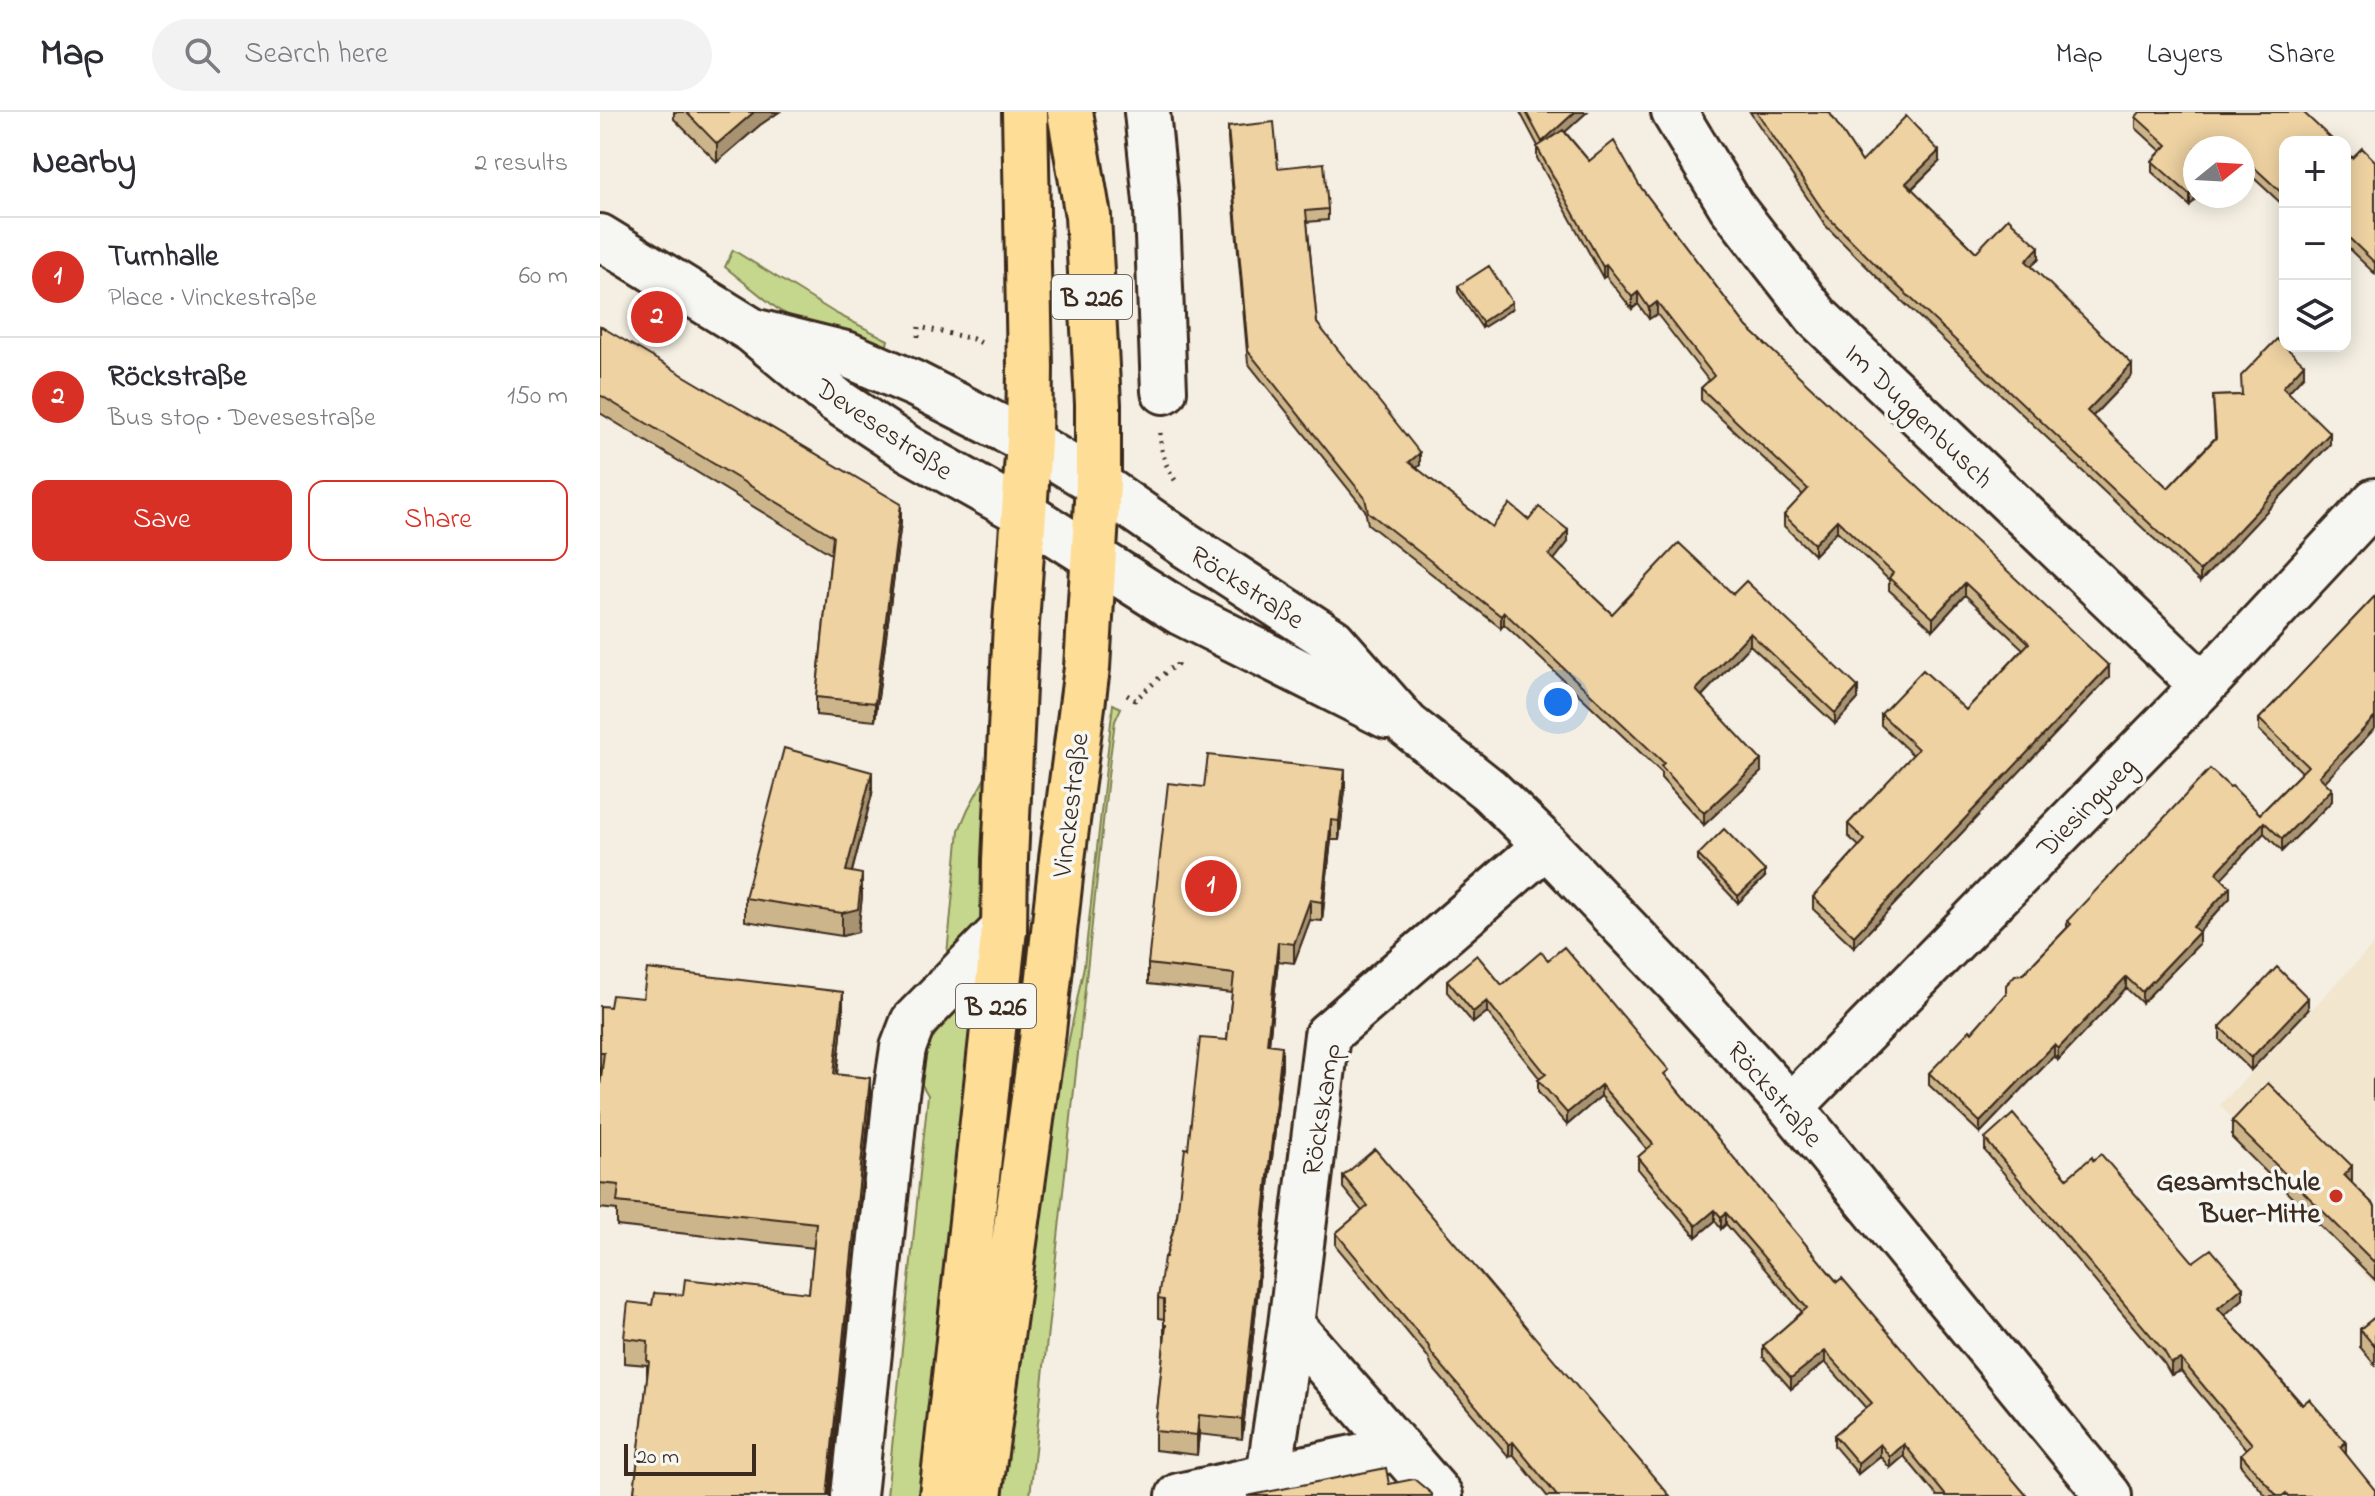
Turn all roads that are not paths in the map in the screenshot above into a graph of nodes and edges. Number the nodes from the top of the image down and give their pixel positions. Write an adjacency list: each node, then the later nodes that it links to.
1 (1025, 112): 8 (main road, Vinckestraße / B 226)
2 (1070, 112): 9 (main road, Vinckestraße / B 226)
3 (1147, 112): 7 (street)
4 (1674, 112): 13 (street, Im Duggenbusch)
5 (600, 237): 6 (street, Devesestraße)
6 (753, 331): 8 (street, Devesestraße); 11 (street, Devesestraße)
7 (1164, 391)
8 (1029, 442): 9 (street, Röckstraße); 11 (main road, Vinckestraße / B 226)
9 (1098, 484): 12 (main road, Vinckestraße / B 226); 14 (street, Röckstraße)
10 (2375, 501): 13 (street, Diesingweg)
11 (1025, 514): 12 (street, Röckstraße); 16 (main road, Vinckestraße / B 226)
12 (1092, 555): 14 (street, Röckstraße); 23 (main road, Vinckestraße / B 226)
13 (2203, 686): 17 (street, Diesingweg)
14 (1407, 725): 15 (street, Röckstraße)
15 (1546, 845): 17 (street, Röckstraße); 18 (street, Röckskamp)
16 (1004, 929): 21 (street); 22 (main road, Vinckestraße / B 226)
17 (1791, 1107): 26 (street, Röckstraße)
18 (1291, 1325): 19 (street); 20 (street, Röckskamp)
19 (1399, 1448): 20 (street); 25 (street)
20 (1269, 1476): 24 (street)
21 (854, 1496)
22 (942, 1496)
23 (979, 1496)
24 (1179, 1496)
25 (1440, 1496)
26 (2109, 1496)

